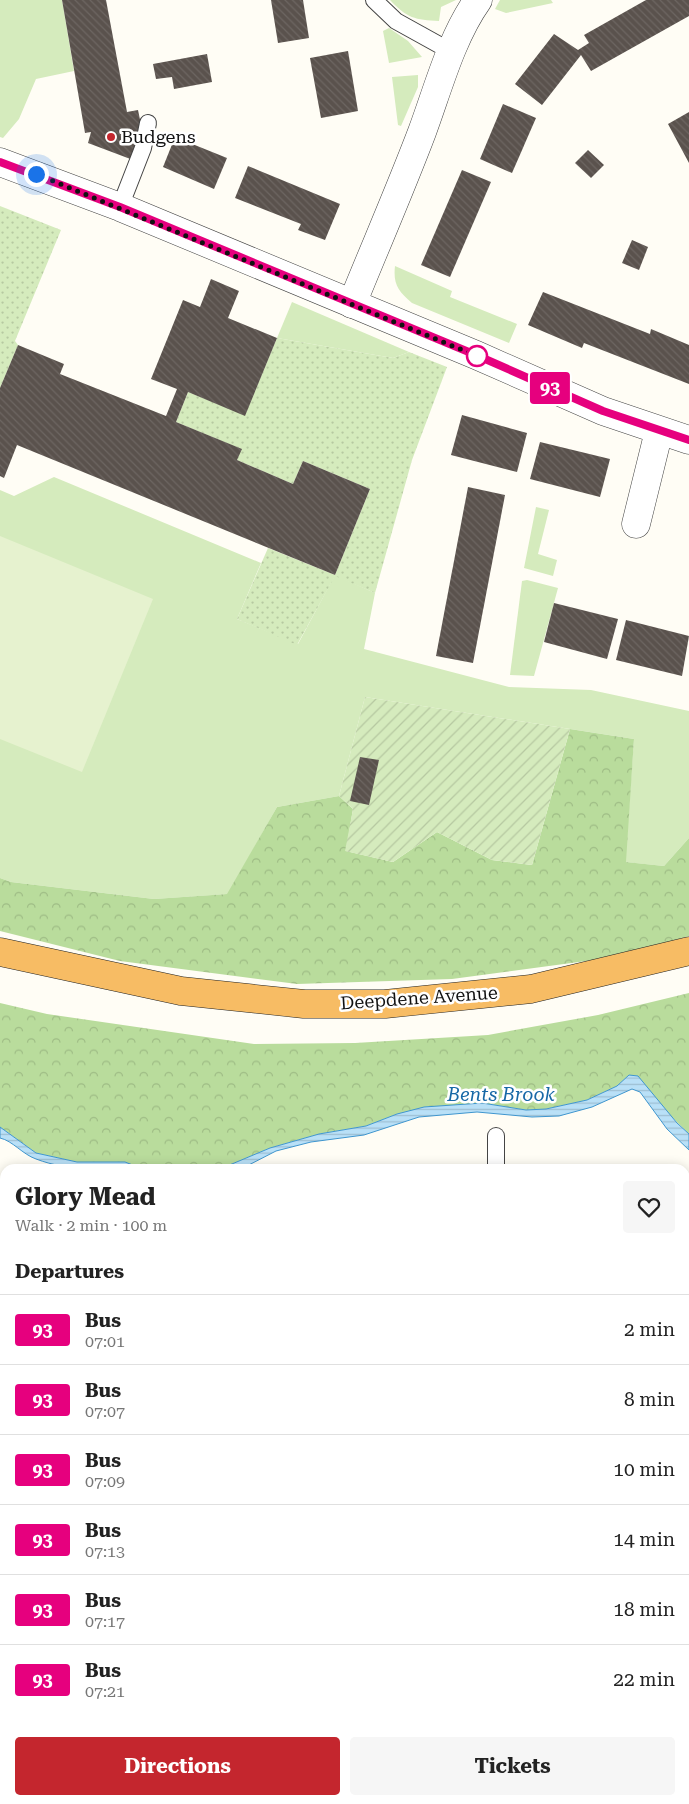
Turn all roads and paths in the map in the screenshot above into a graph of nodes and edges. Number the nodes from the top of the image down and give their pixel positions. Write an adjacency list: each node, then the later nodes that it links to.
1 (374, 0): 3 (lane)
2 (478, 0): 3 (street)
3 (452, 52): 7 (street)
4 (148, 123): 6 (lane)
5 (0, 162): 6 (street)
6 (120, 207): 7 (street)
7 (352, 304): 8 (street)
8 (659, 431): 9 (street); 10 (street)
9 (689, 440)
10 (636, 524)
11 (689, 951): 12 (highway, Deepdene Avenue)
12 (0, 952)
13 (496, 1136): 14 (lane)
14 (496, 1164)

